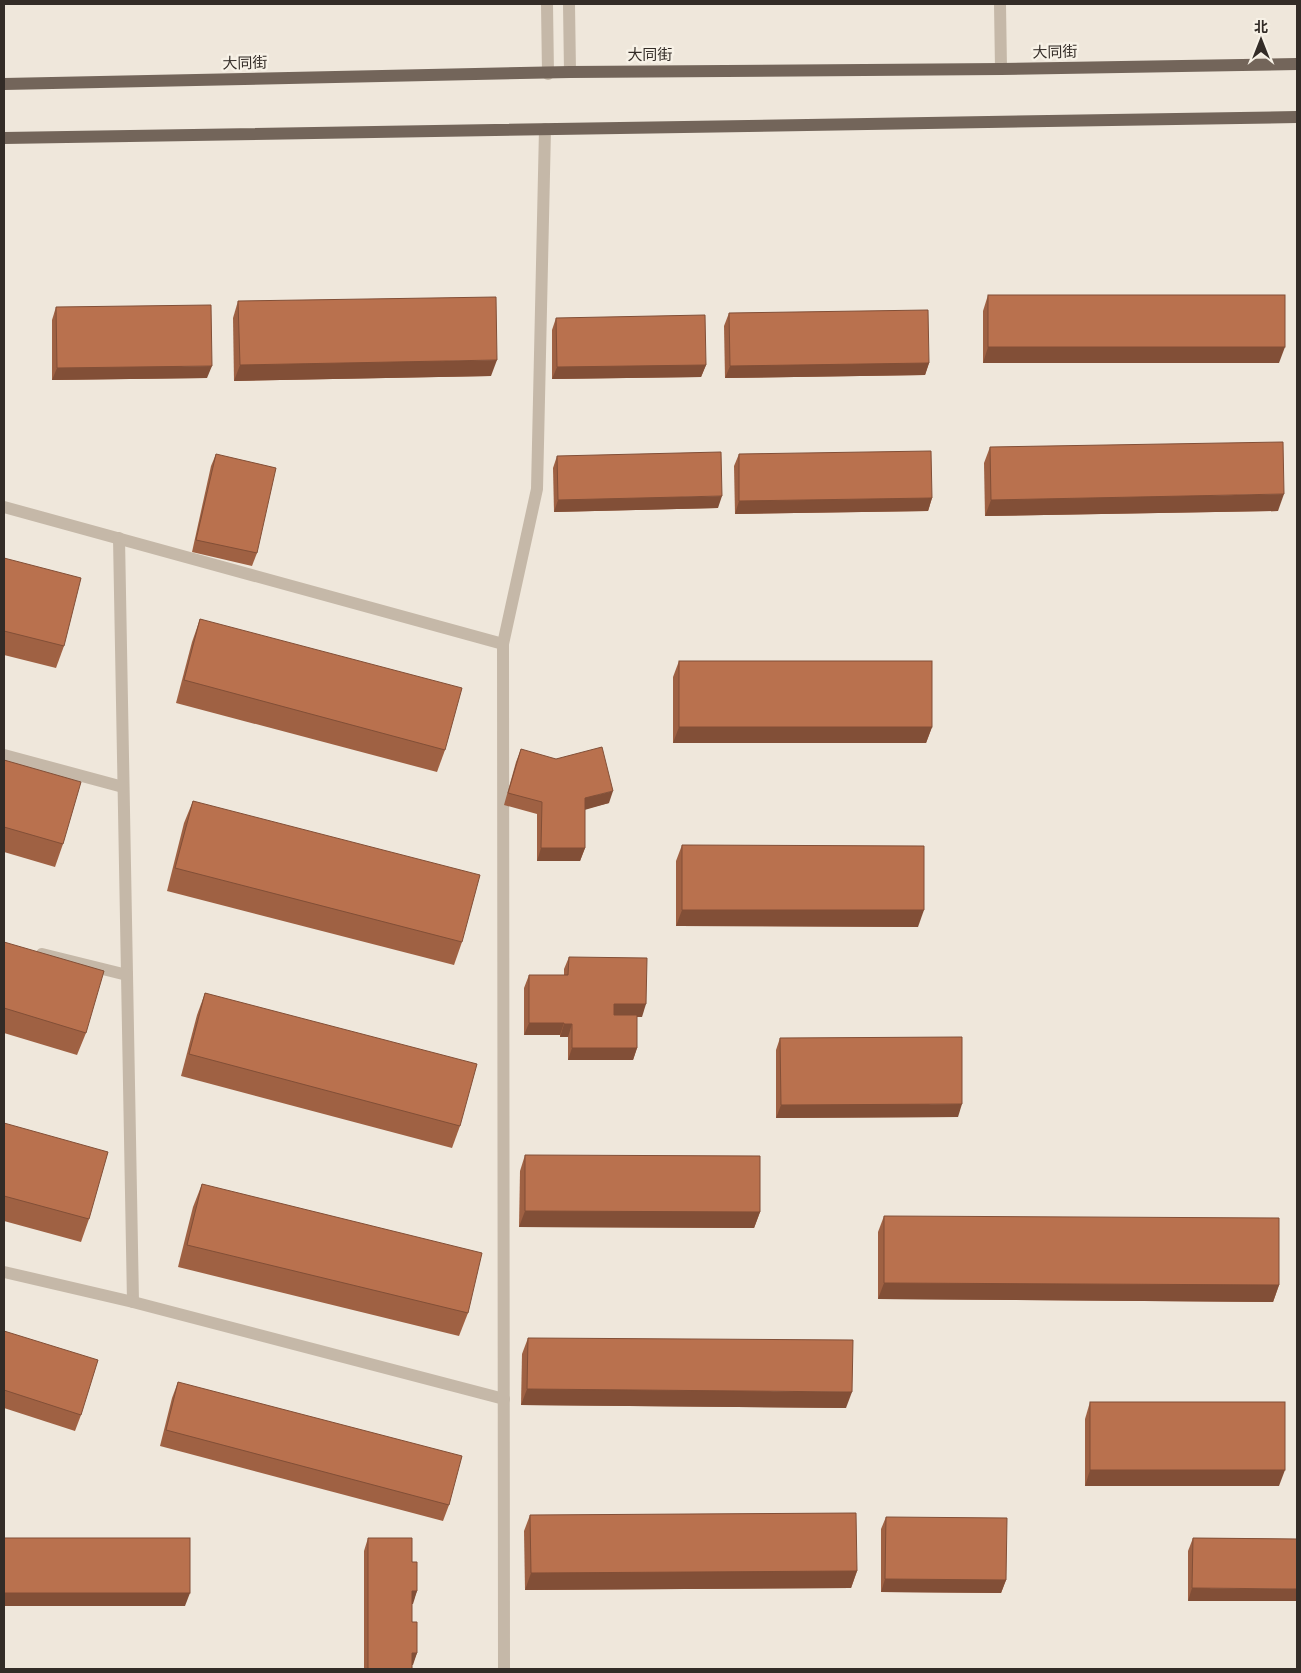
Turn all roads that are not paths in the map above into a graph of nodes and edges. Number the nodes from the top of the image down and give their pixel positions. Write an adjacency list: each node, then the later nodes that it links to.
1 (547, 4): 7 (street)
2 (569, 4): 6 (street)
3 (1000, 4): 5 (street)
4 (1297, 64): 5 (main road, 大同街)
5 (1001, 69): 6 (main road, 大同街)
6 (570, 72): 7 (main road, 大同街)
7 (548, 74): 8 (main road, 大同街)
8 (4, 84)
9 (1297, 117): 10 (main road)
10 (545, 129): 11 (main road); 14 (street)
11 (4, 138)
12 (4, 507): 13 (street)
13 (118, 538): 14 (street); 16 (street)
14 (502, 644): 21 (street)
15 (4, 755): 16 (street)
16 (123, 787): 18 (street)
17 (32, 951): 18 (street)
18 (127, 975): 20 (street)
19 (4, 1272): 20 (street)
20 (133, 1302): 21 (street)
21 (504, 1399): 22 (street)
22 (504, 1669)

